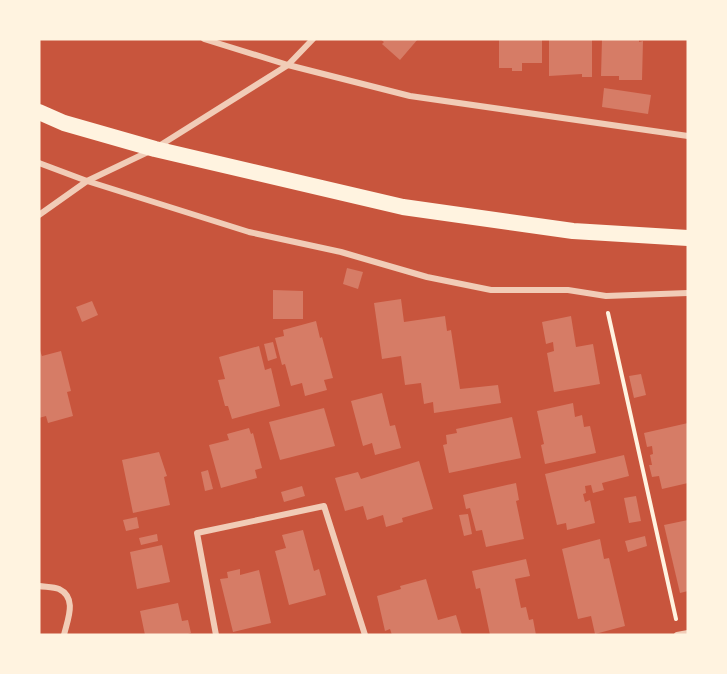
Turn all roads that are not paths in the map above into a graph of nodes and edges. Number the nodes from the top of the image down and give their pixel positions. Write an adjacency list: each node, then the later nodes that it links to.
1 (204, 39): 3 (street)
2 (313, 39): 3 (street)
3 (288, 65): 5 (street); 6 (street)
4 (39, 112): 6 (highway)
5 (688, 136)
6 (155, 149): 8 (street); 10 (highway)
7 (39, 163): 8 (street)
8 (87, 182): 9 (street); 11 (street)
9 (39, 215)
10 (688, 238)
11 (688, 293)
12 (39, 586): 14 (street)
13 (688, 633): 17 (street)
14 (64, 635)
15 (216, 635): 16 (street)
16 (365, 635)
17 (678, 635)

